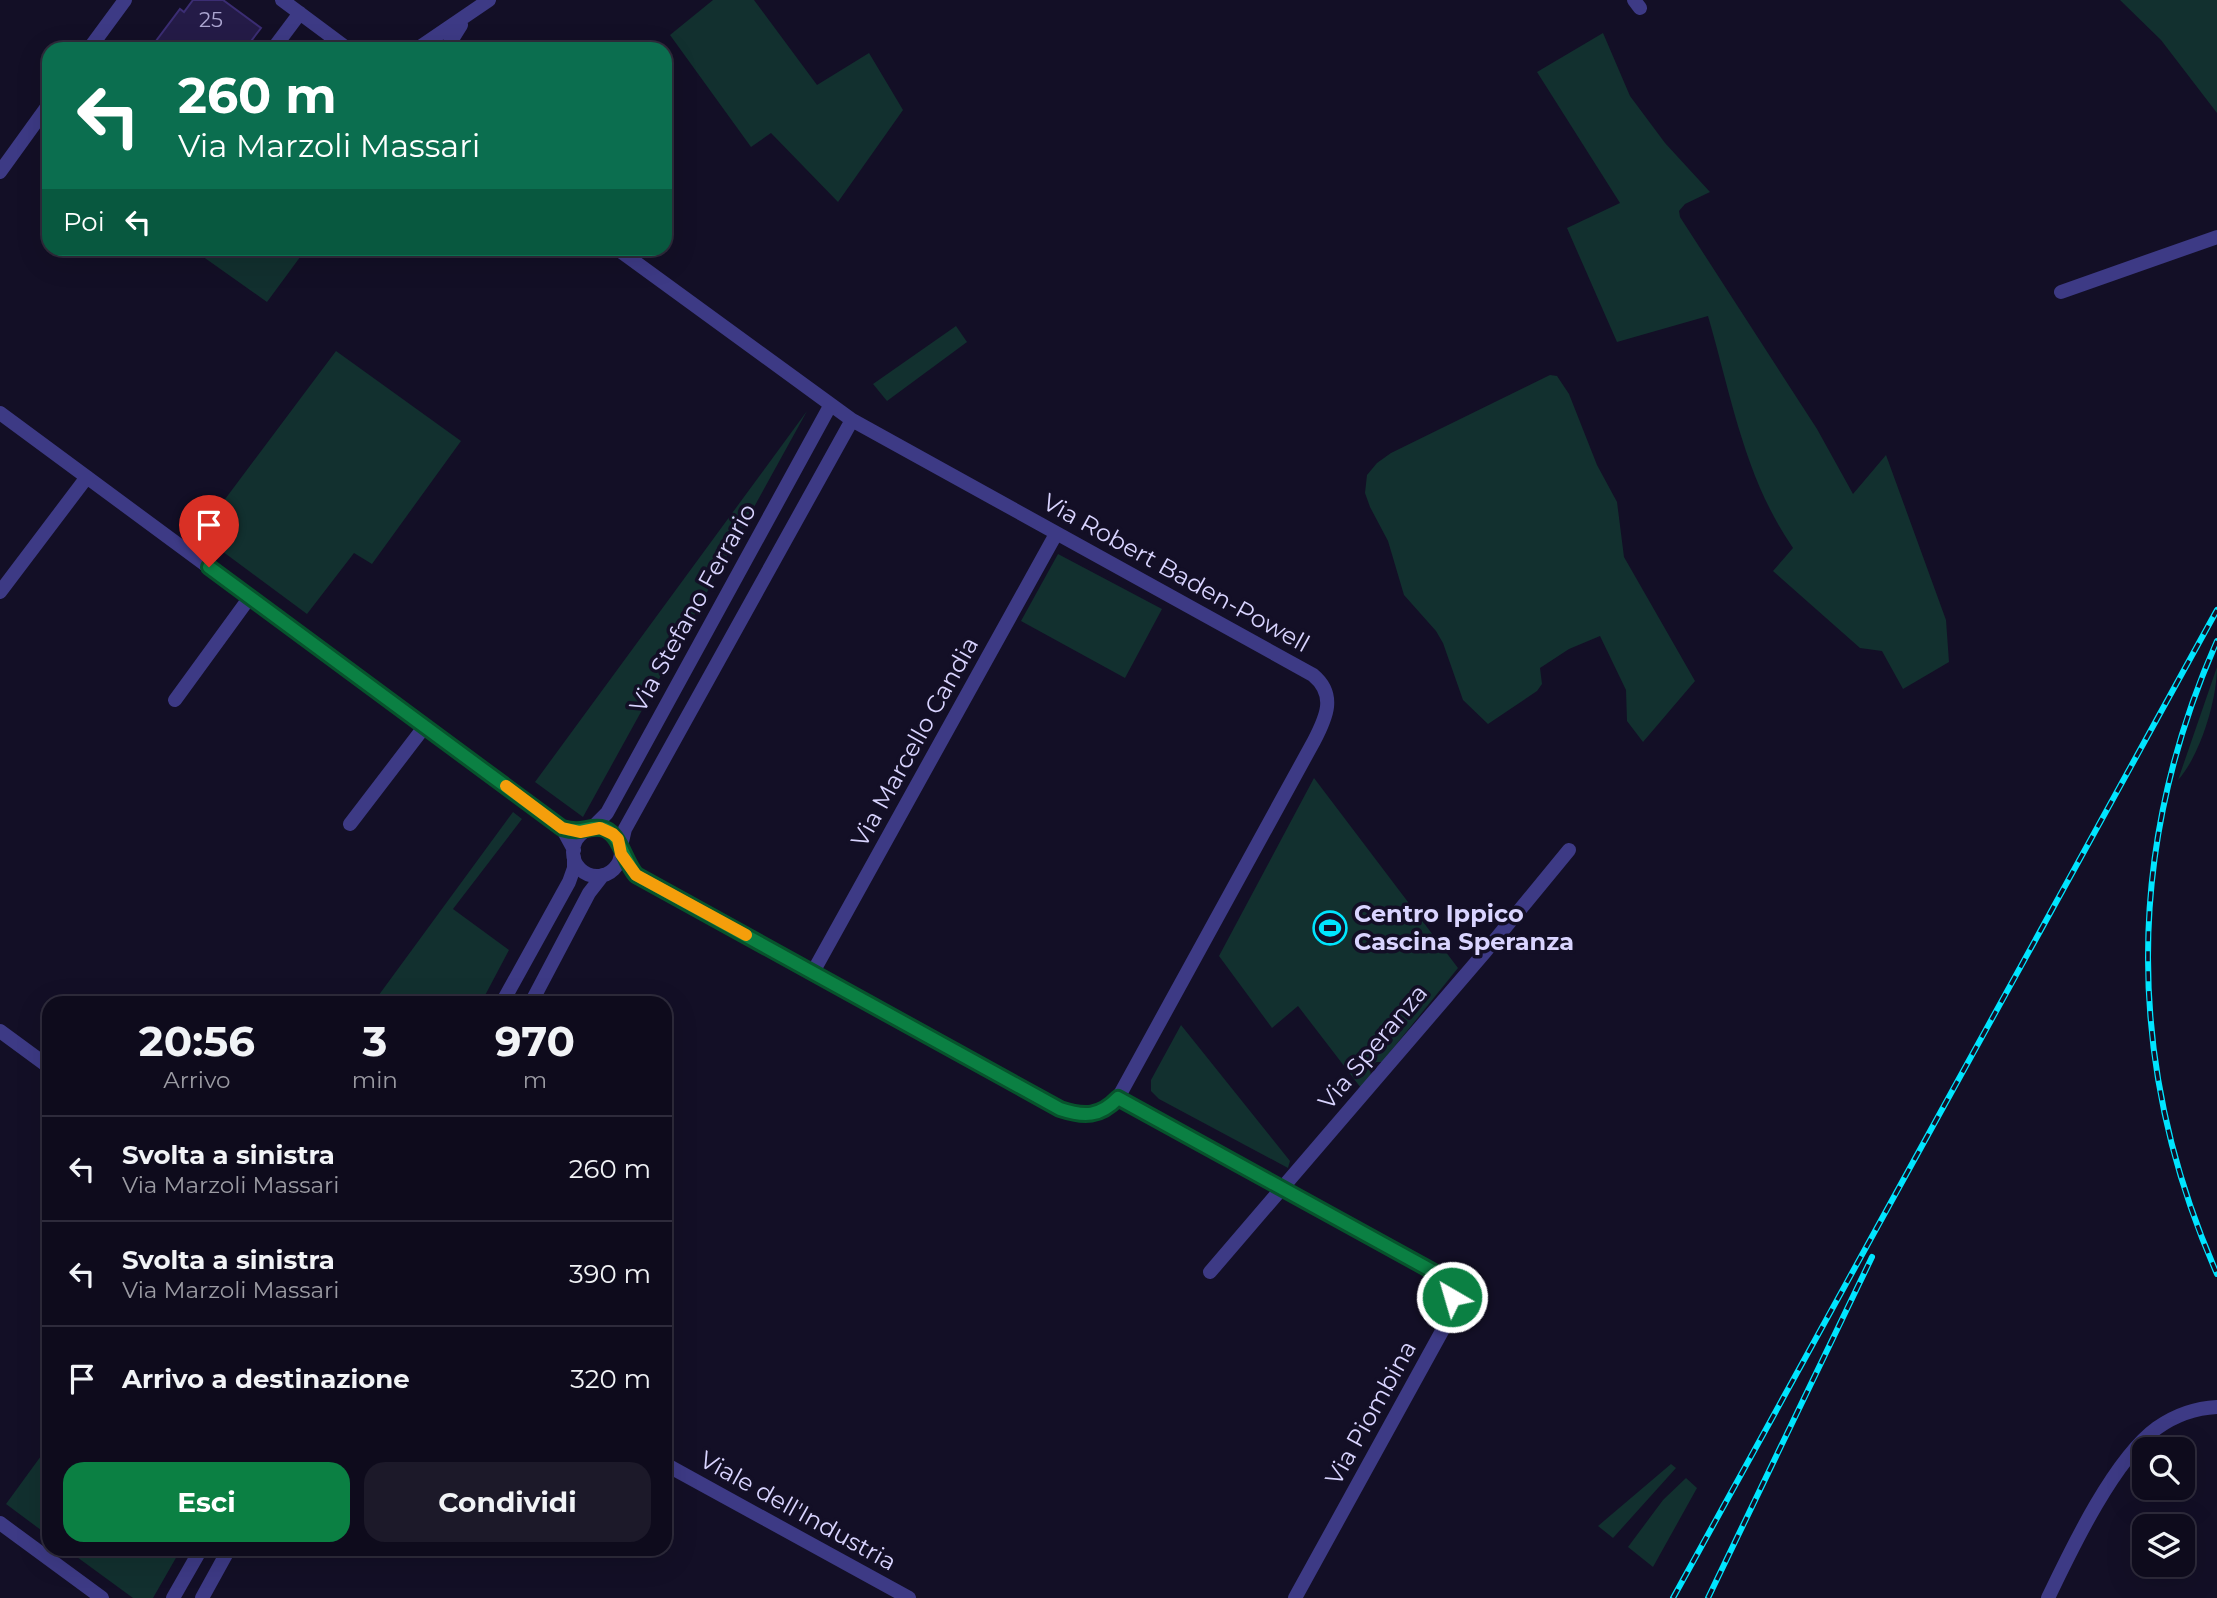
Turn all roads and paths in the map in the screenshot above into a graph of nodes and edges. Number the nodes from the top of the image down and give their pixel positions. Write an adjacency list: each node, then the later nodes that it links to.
1 (125, 0): 6 (street)
2 (282, 0): 4 (street)
3 (489, 0): 5 (street)
4 (300, 13): 7 (street); 8 (street)
5 (466, 18): 9 (street); 10 (street)
6 (94, 42)
7 (277, 42)
8 (339, 42)
9 (428, 42)
10 (451, 42)
11 (42, 114): 12 (street)
12 (0, 172)
13 (2217, 237): 15 (street)
14 (627, 256): 16 (street, Via Robert Baden-Powell)
15 (2061, 292)
16 (830, 406): 18 (street, Via Robert Baden-Powell); 27 (street, Via Stefano Ferrario)
17 (0, 413): 19 (street)
18 (852, 420): 20 (street, Via Robert Baden-Powell); 28 (street, Via Stefano Ferrario)
19 (87, 477): 21 (street); 22 (street)
20 (1056, 534): 33 (street, Via Marcello Candia); 38 (street, Via Robert Baden-Powell)
21 (0, 592)
22 (250, 597): 23 (street); 24 (street)
23 (175, 700)
24 (425, 726): 25 (street); 26 (street)
25 (350, 824)
26 (562, 828): 27 (street); 30 (street)
27 (589, 830): 28 (street); 30 (street)
28 (621, 850): 31 (street); 32 (street)
29 (1569, 850): 39 (street, Via Speranza)
30 (574, 853): 31 (street); 34 (street)
31 (605, 874): 32 (street); 35 (street)
32 (636, 875): 33 (street)
33 (813, 972): 38 (street)
34 (506, 996)
35 (535, 996)
36 (0, 1031): 37 (street)
37 (42, 1062)
38 (1118, 1098): 39 (street, Via Piombina)
39 (1283, 1189): 40 (street, Via Speranza); 52 (street, Via Piombina)
40 (1210, 1272)
41 (2217, 1407): 53 (street)
42 (672, 1468): 51 (street, Viale dell'Industria)
43 (0, 1523): 44 (street)
44 (42, 1554)
45 (45, 1556): 48 (street)
46 (197, 1556): 49 (street)
47 (225, 1556): 50 (street)
48 (102, 1598)
49 (173, 1598)
50 (202, 1598)
51 (909, 1598)
52 (1295, 1598)
53 (2048, 1598)

